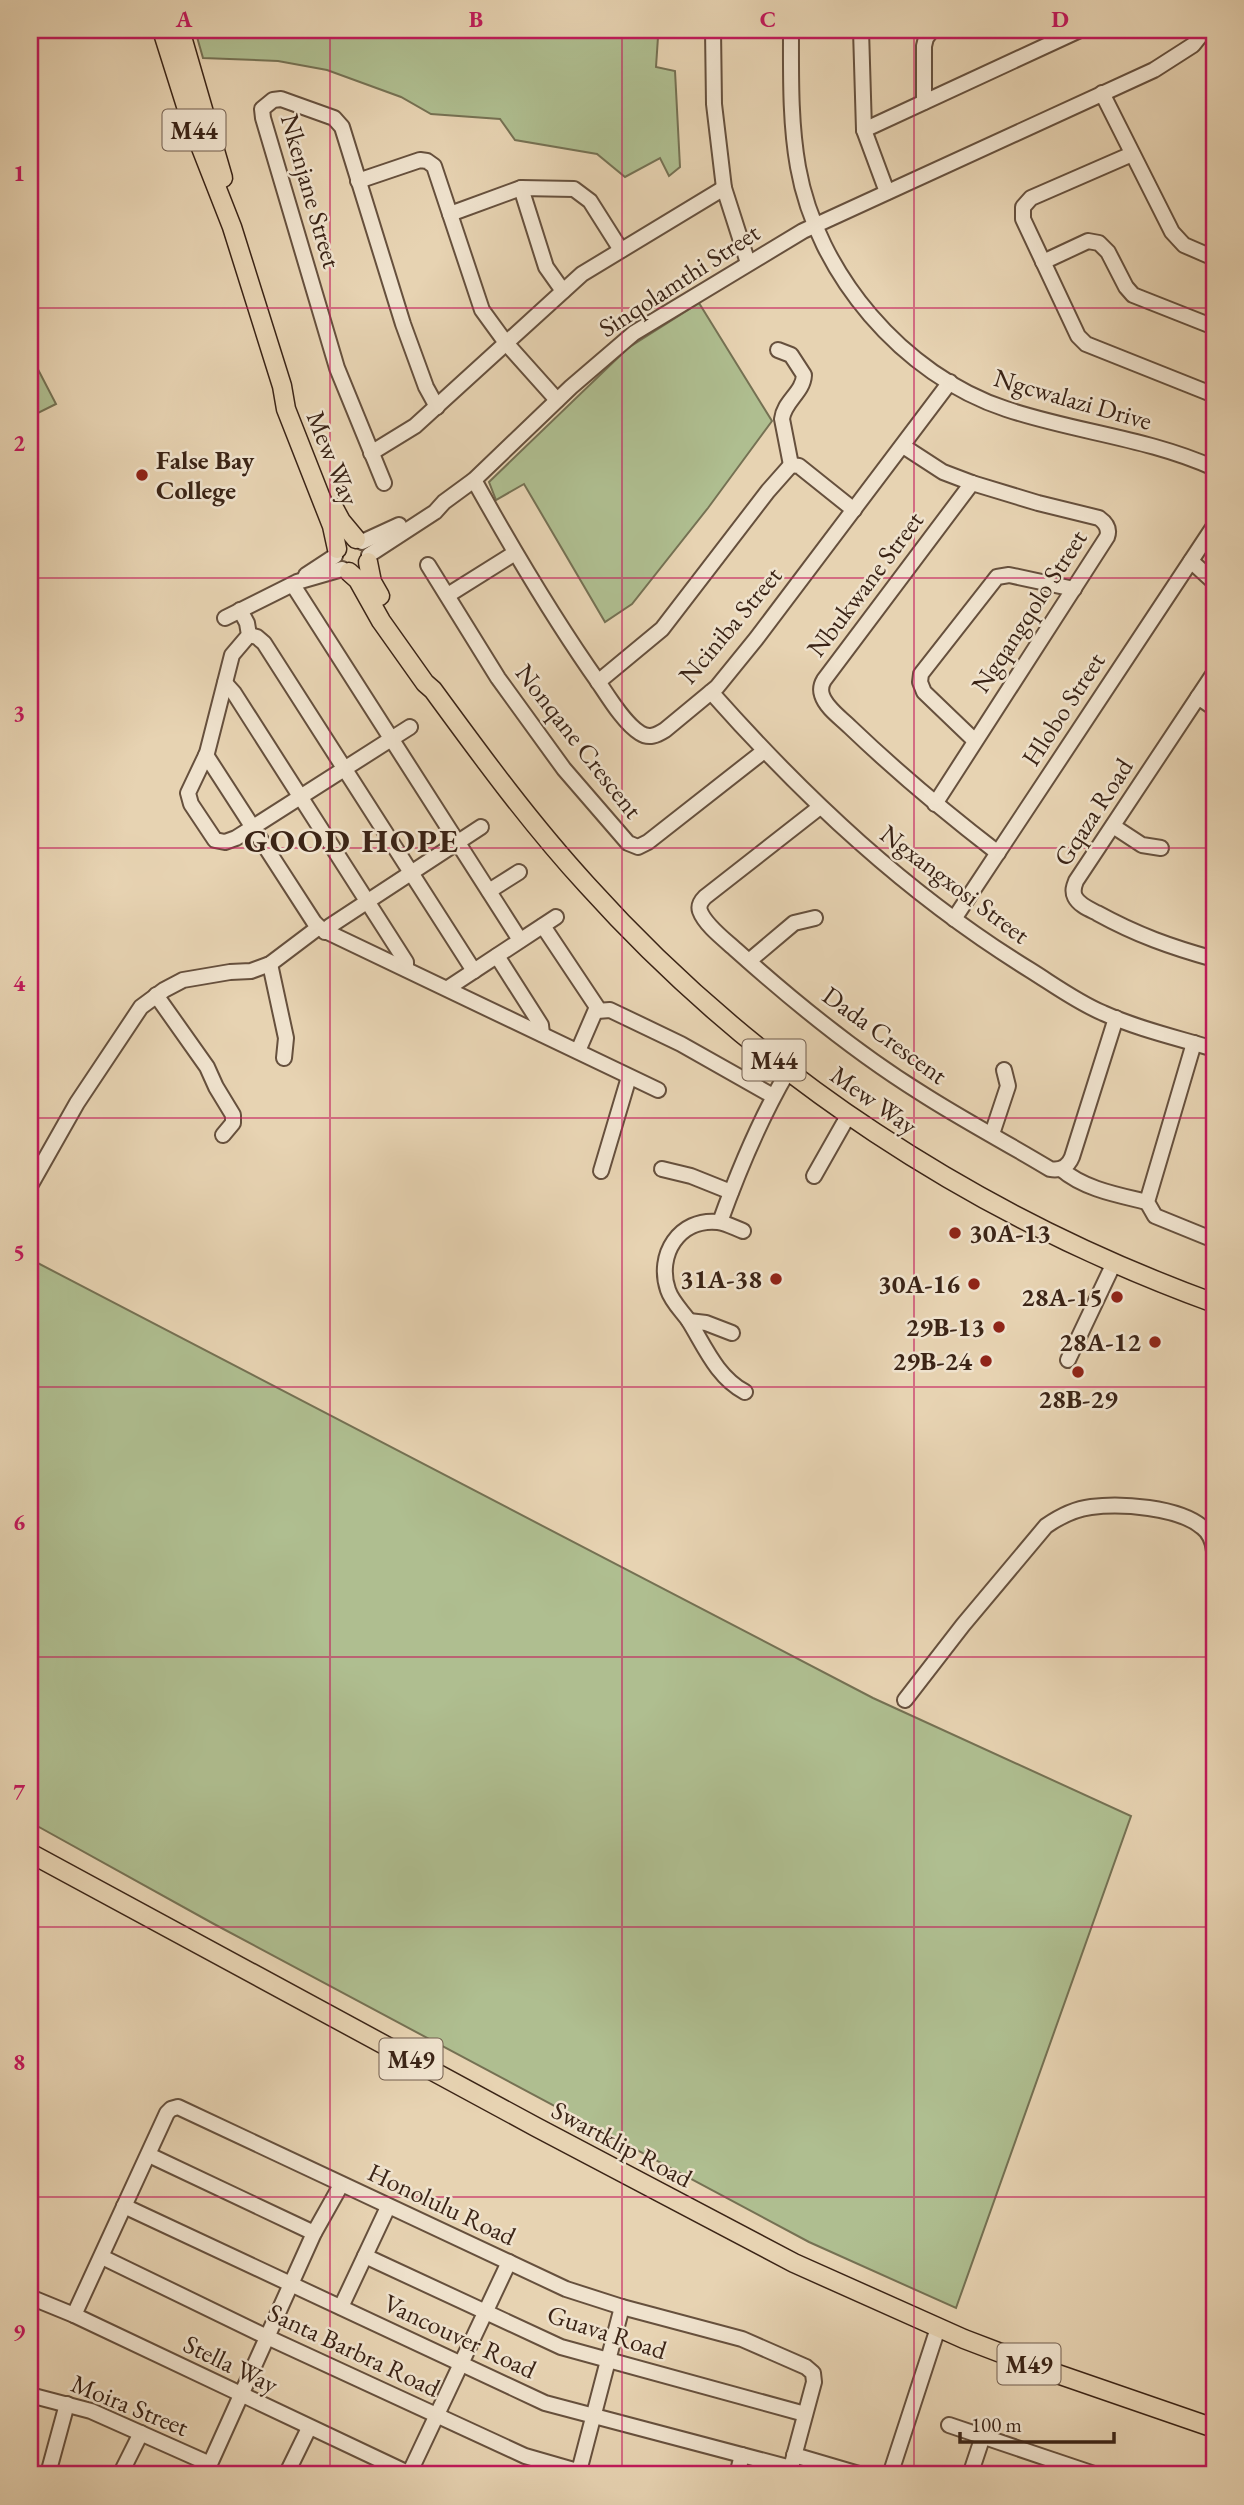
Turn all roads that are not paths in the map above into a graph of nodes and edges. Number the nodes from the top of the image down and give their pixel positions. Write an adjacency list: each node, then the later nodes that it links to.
1 (162, 30): 21 (main road, Mew Way / M44)
2 (168, 30): 12 (main road)
3 (180, 30): 12 (main road, Mew Way / M44)
4 (713, 30): 17 (street)
5 (791, 30): 20 (street, Ngcwalazi Drive)
6 (861, 30): 13 (street)
7 (932, 30): 11 (street)
8 (1080, 30): 11 (street)
9 (1205, 30): 10 (street, Sinqolamthi Street)
10 (1102, 93): 14 (street); 18 (street, Sinqolamthi Street)
11 (924, 102): 13 (street)
12 (205, 112): 21 (main road, Mew Way / M44)
13 (864, 130): 18 (street)
14 (1132, 154): 23 (street); 24 (street)
15 (358, 181): 19 (street); 34 (street, Nkenjane Street); 36 (street, Nkenjane Street)
16 (520, 188): 19 (street); 22 (street); 26 (street)
17 (724, 188): 22 (street); 25 (street)
18 (887, 191): 20 (street, Sinqolamthi Street)
19 (450, 214): 28 (street)
20 (816, 225): 25 (street, Sinqolamthi Street); 30 (street, Ngcwalazi Drive)
21 (232, 227): 31 (main road, Mew Way / M44)
22 (621, 250): 26 (street)
23 (1214, 258)
24 (1043, 262): 27 (street); 32 (street)
25 (748, 263): 33 (street, Sinqolamthi Street)
26 (563, 291): 28 (street)
27 (1214, 327)
28 (506, 343): 33 (street); 34 (street)
29 (778, 350): 37 (street)
30 (950, 382): 35 (street, Nciniba Street); 38 (street, Ngcwalazi Drive)
31 (282, 386): 44 (main road, Mew Way / M44); 47 (main road, Mew Way / M44)
32 (1214, 395)
33 (557, 400): 39 (street, Sinqolamthi Street)
34 (437, 407): 36 (street)
35 (903, 446): 41 (street, Ngqangqolo Street); 42 (street, Nciniba Street)
36 (371, 453): 40 (street, Nkenjane Street)
37 (791, 466): 42 (street); 57 (street)
38 (1214, 468)
39 (474, 480): 44 (street, Sinqolamthi Street); 45 (street, Nciniba Street)
40 (384, 483)
41 (972, 483): 51 (street, Ngqangqolo Street); 70 (street, Nbukwane Street)
42 (853, 510): 60 (street, Nciniba Street)
43 (1214, 526): 46 (street, Hlobo Street)
44 (364, 549): 47 (main road); 47 (main road, Mew Way); 59 (main road, Mew Way / M44)
45 (515, 553): 52 (street); 57 (street, Nciniba Street)
46 (1191, 561): 49 (street); 77 (street, Hlobo Street)
47 (341, 562): 50 (street); 59 (main road, Mew Way / M44)
48 (428, 565): 52 (street, Nonqane Crescent)
49 (1214, 582)
50 (295, 583): 53 (street); 64 (street)
51 (1074, 589): 65 (street, Ngqangqolo Street); 65 (street)
52 (448, 595): 66 (street, Nonqane Crescent)
53 (240, 610): 54 (street); 55 (street)
54 (226, 618)
55 (250, 635): 58 (street); 68 (street)
56 (1214, 673): 61 (street, Gqaza Road)
57 (598, 682): 60 (street, Nciniba Street)
58 (225, 683): 67 (street); 69 (street)
59 (433, 690): 104 (main road, Mew Way / M44)
60 (711, 692): 66 (street, Ngxangxosi Street)
61 (1198, 697): 62 (street); 72 (street, Gqaza Road)
62 (1214, 708)
63 (410, 727): 64 (street)
64 (391, 739): 68 (street); 75 (street)
65 (974, 740): 70 (street, Ngqangqolo Street)
66 (764, 751): 71 (street, Ngxangxosi Street)
67 (206, 755): 73 (street); 73 (street)
68 (345, 769): 69 (street); 79 (street)
69 (301, 797): 73 (street); 81 (street)
70 (934, 803): 77 (street, Nbukwane Street)
71 (820, 807): 84 (street, Ngxangxosi Street); 90 (street, Dada Crescent)
72 (1113, 826): 76 (street); 89 (street, Gqaza Road)
73 (254, 827): 86 (street)
74 (481, 827): 75 (street)
75 (457, 842): 79 (street); 80 (street)
76 (1161, 848)
77 (998, 853): 84 (street, Hlobo Street)
78 (519, 872): 80 (street)
79 (411, 873): 81 (street); 93 (street)
80 (489, 891): 87 (street)
81 (367, 901): 86 (street); 92 (street)
82 (556, 917): 85 (street)
83 (815, 918): 90 (street)
84 (954, 919): 97 (street, Ngxangxosi Street)
85 (543, 926): 87 (street); 96 (street)
86 (322, 930): 91 (street); 92 (street)
87 (520, 940): 88 (street)
88 (497, 956): 93 (street); 98 (street)
89 (1214, 959)
90 (749, 961): 109 (street, Dada Crescent)
91 (270, 964): 95 (street); 102 (street)
92 (406, 969): 94 (street)
93 (474, 971): 94 (street)
94 (448, 988): 98 (street)
95 (156, 996): 110 (street); 115 (street)
96 (597, 1011): 101 (street); 107 (street)
97 (1116, 1018): 99 (street, Ngxangxosi Street); 112 (street)
98 (542, 1034): 101 (street)
99 (1194, 1043): 100 (street, Ngxangxosi Street); 117 (street)
100 (1214, 1049)
101 (578, 1051): 105 (street)
102 (284, 1058)
103 (1004, 1070): 109 (street)
104 (788, 1071): 107 (street); 108 (main road, Mew Way / M44)
105 (629, 1077): 106 (street); 113 (street)
106 (658, 1090)
107 (773, 1096): 116 (street)
108 (848, 1116): 114 (street); 121 (main road, Mew Way / M44)
109 (992, 1134): 112 (street, Dada Crescent)
110 (223, 1135)
111 (662, 1169): 116 (street)
112 (1061, 1169): 117 (street, Dada Crescent)
113 (601, 1171)
114 (814, 1176)
115 (30, 1186)
116 (731, 1192): 118 (street)
117 (1147, 1202): 120 (street)
118 (720, 1222): 119 (street); 123 (street)
119 (743, 1231)
120 (1214, 1240)
121 (1114, 1263): 122 (main road, Mew Way / M44); 125 (street)
122 (1214, 1303)
123 (688, 1321): 124 (street); 126 (street)
124 (732, 1333)
125 (1068, 1360)
126 (745, 1392)
127 (1214, 1550): 128 (street)
128 (905, 1700)
129 (30, 1853): 144 (main road, Swartklip Road / M49)
130 (149, 2155): 131 (street, Honolulu Road); 132 (street, Honolulu Road); 134 (street)
131 (341, 2185): 133 (street, Honolulu Road); 134 (street)
132 (124, 2206): 136 (street, Honolulu Road); 138 (street, Vancouver Road)
133 (388, 2207): 135 (street); 137 (street, Honolulu Road)
134 (314, 2233): 138 (street)
135 (365, 2256): 140 (street); 142 (street, Guava Road)
136 (102, 2257): 143 (street, Honolulu Road); 145 (street, Santa Barbra Road)
137 (509, 2262): 141 (street, Honolulu Road); 142 (street)
138 (291, 2284): 140 (street, Vancouver Road); 145 (street)
139 (30, 2297): 143 (street, Stella Way)
140 (341, 2307): 147 (street, Vancouver Road)
141 (622, 2307): 146 (street); 152 (street, Honolulu Road)
142 (485, 2312): 146 (street, Guava Road); 147 (street)
143 (74, 2315): 149 (street, Stella Way)
144 (938, 2328): 156 (main road, Swartklip Road / M49); 170 (street)
145 (267, 2337): 149 (street); 151 (street, Santa Barbra Road)
146 (609, 2361): 152 (street, Guava Road); 153 (street)
147 (461, 2363): 151 (street); 153 (street, Vancouver Road)
148 (30, 2395): 150 (street, Moira Street)
149 (241, 2396): 155 (street, Stella Way); 163 (street)
150 (67, 2404): 157 (street, Moira Street); 162 (street)
151 (436, 2414): 164 (street, Santa Barbra Road); 168 (street)
152 (805, 2414): 161 (street, Honolulu Road)
153 (595, 2415): 159 (street, Vancouver Road); 164 (street)
154 (949, 2425): 158 (street)
155 (309, 2428): 167 (street); 168 (street, Stella Way)
156 (1214, 2428)
157 (141, 2433): 163 (street, Moira Street); 166 (street)
158 (983, 2436): 160 (street); 171 (street)
159 (742, 2455): 161 (street, Vancouver Road); 169 (street)
160 (1054, 2461): 172 (street); 173 (street)
161 (791, 2466): 165 (street, Vancouver Road)
162 (49, 2470)
163 (207, 2470)
164 (583, 2474)
165 (862, 2474)
166 (120, 2475)
167 (286, 2475)
168 (410, 2475)
169 (737, 2475)
170 (890, 2475)
171 (970, 2475)
172 (1049, 2475)
173 (1097, 2475)

